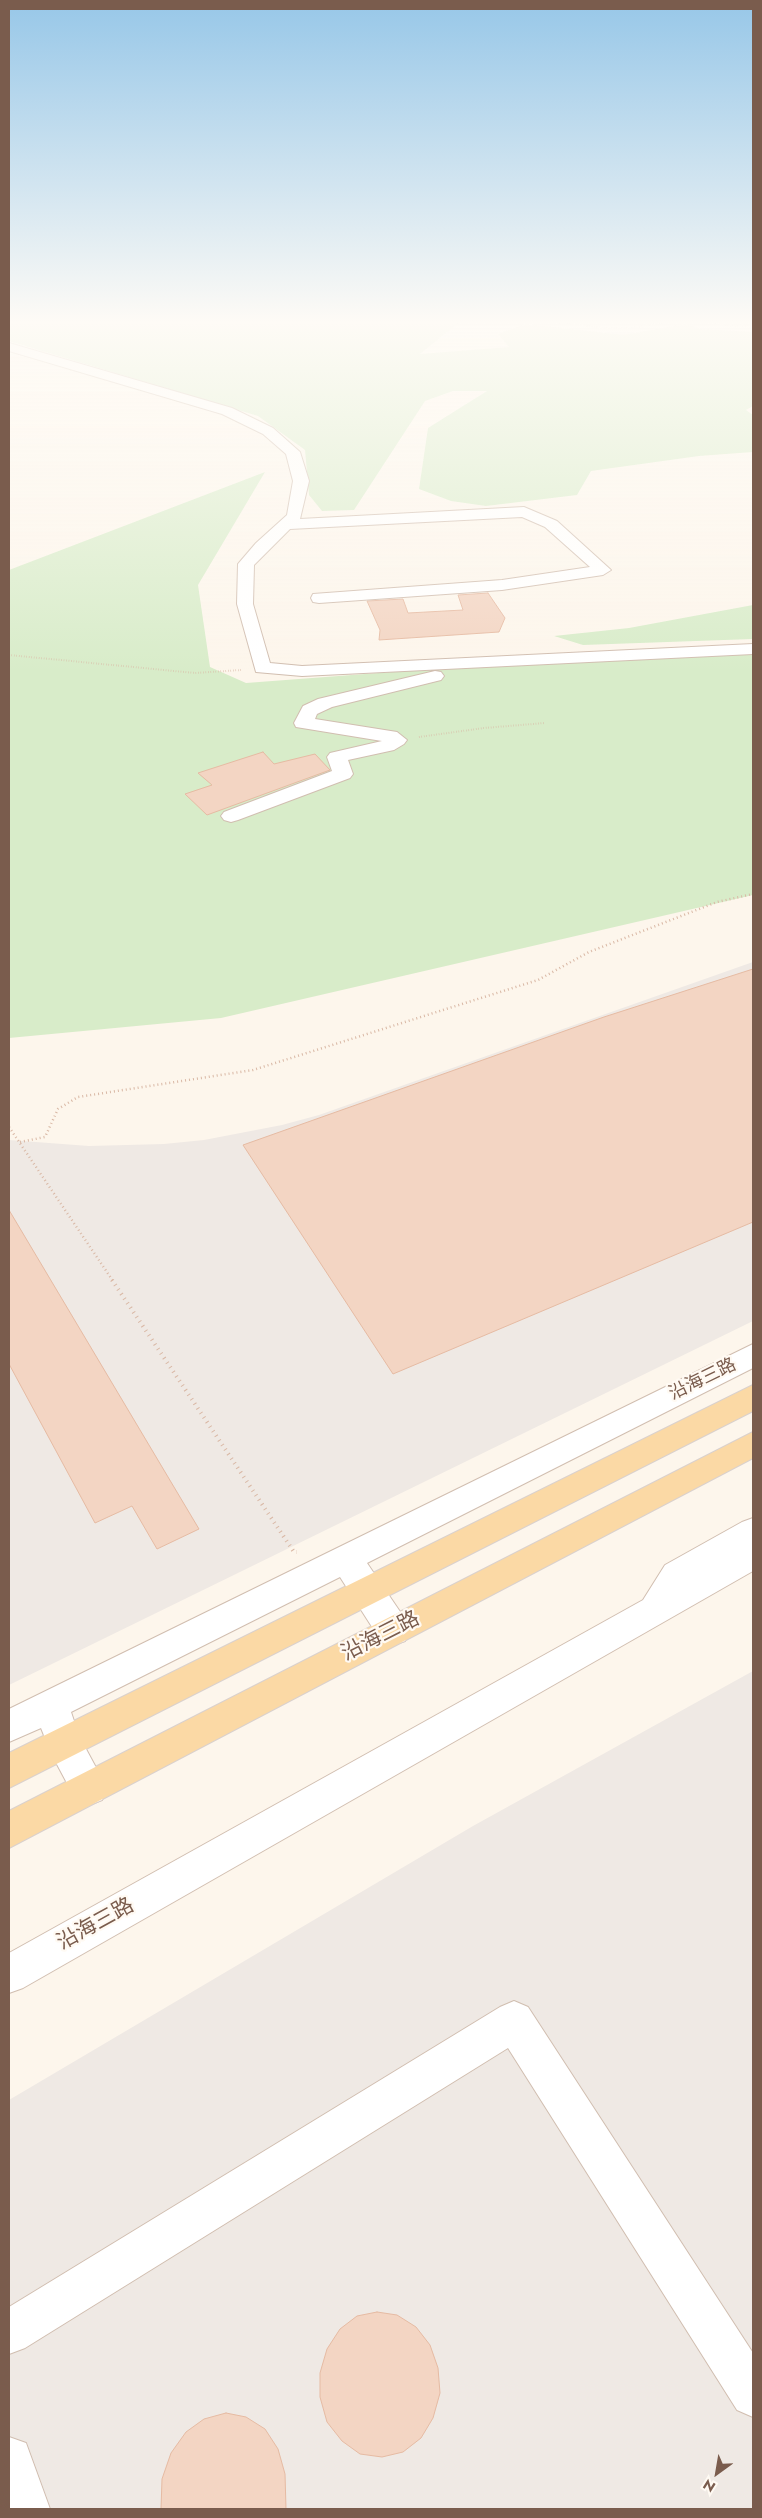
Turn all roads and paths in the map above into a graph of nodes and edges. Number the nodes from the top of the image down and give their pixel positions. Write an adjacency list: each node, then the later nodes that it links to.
1 (276, 438): 2 (street)
2 (285, 524): 3 (street); 7 (street)
3 (318, 598)
4 (753, 650): 6 (street)
5 (9, 655): 7 (path)
6 (512, 659): 7 (street); 9 (street)
7 (262, 668)
8 (545, 723): 9 (path)
9 (398, 740): 10 (street)
10 (231, 816)
11 (753, 894): 13 (path)
12 (9, 1127): 13 (path)
13 (20, 1142): 19 (path)
14 (753, 1355): 19 (street, 沿海三路)
15 (753, 1397): 20 (main road)
16 (753, 1444): 22 (main road, 沿海三路)
17 (753, 1532): 21 (street, 沿海三路)
18 (753, 1555): 21 (street, 沿海三路)
19 (345, 1558): 20 (street); 23 (street, 沿海三路)
20 (367, 1591): 22 (street); 25 (main road)
21 (654, 1610): 29 (street, 沿海三路)
22 (393, 1630): 27 (main road, 沿海三路)
23 (51, 1705): 24 (street, 沿海三路); 25 (street)
24 (9, 1726)
25 (64, 1743): 26 (main road); 27 (street)
26 (9, 1771)
27 (89, 1788): 28 (main road, 沿海三路)
28 (9, 1830)
29 (9, 1974)
30 (9, 2332): 31 (street)
31 (753, 2394)
32 (9, 2460): 33 (street)
33 (26, 2509)

